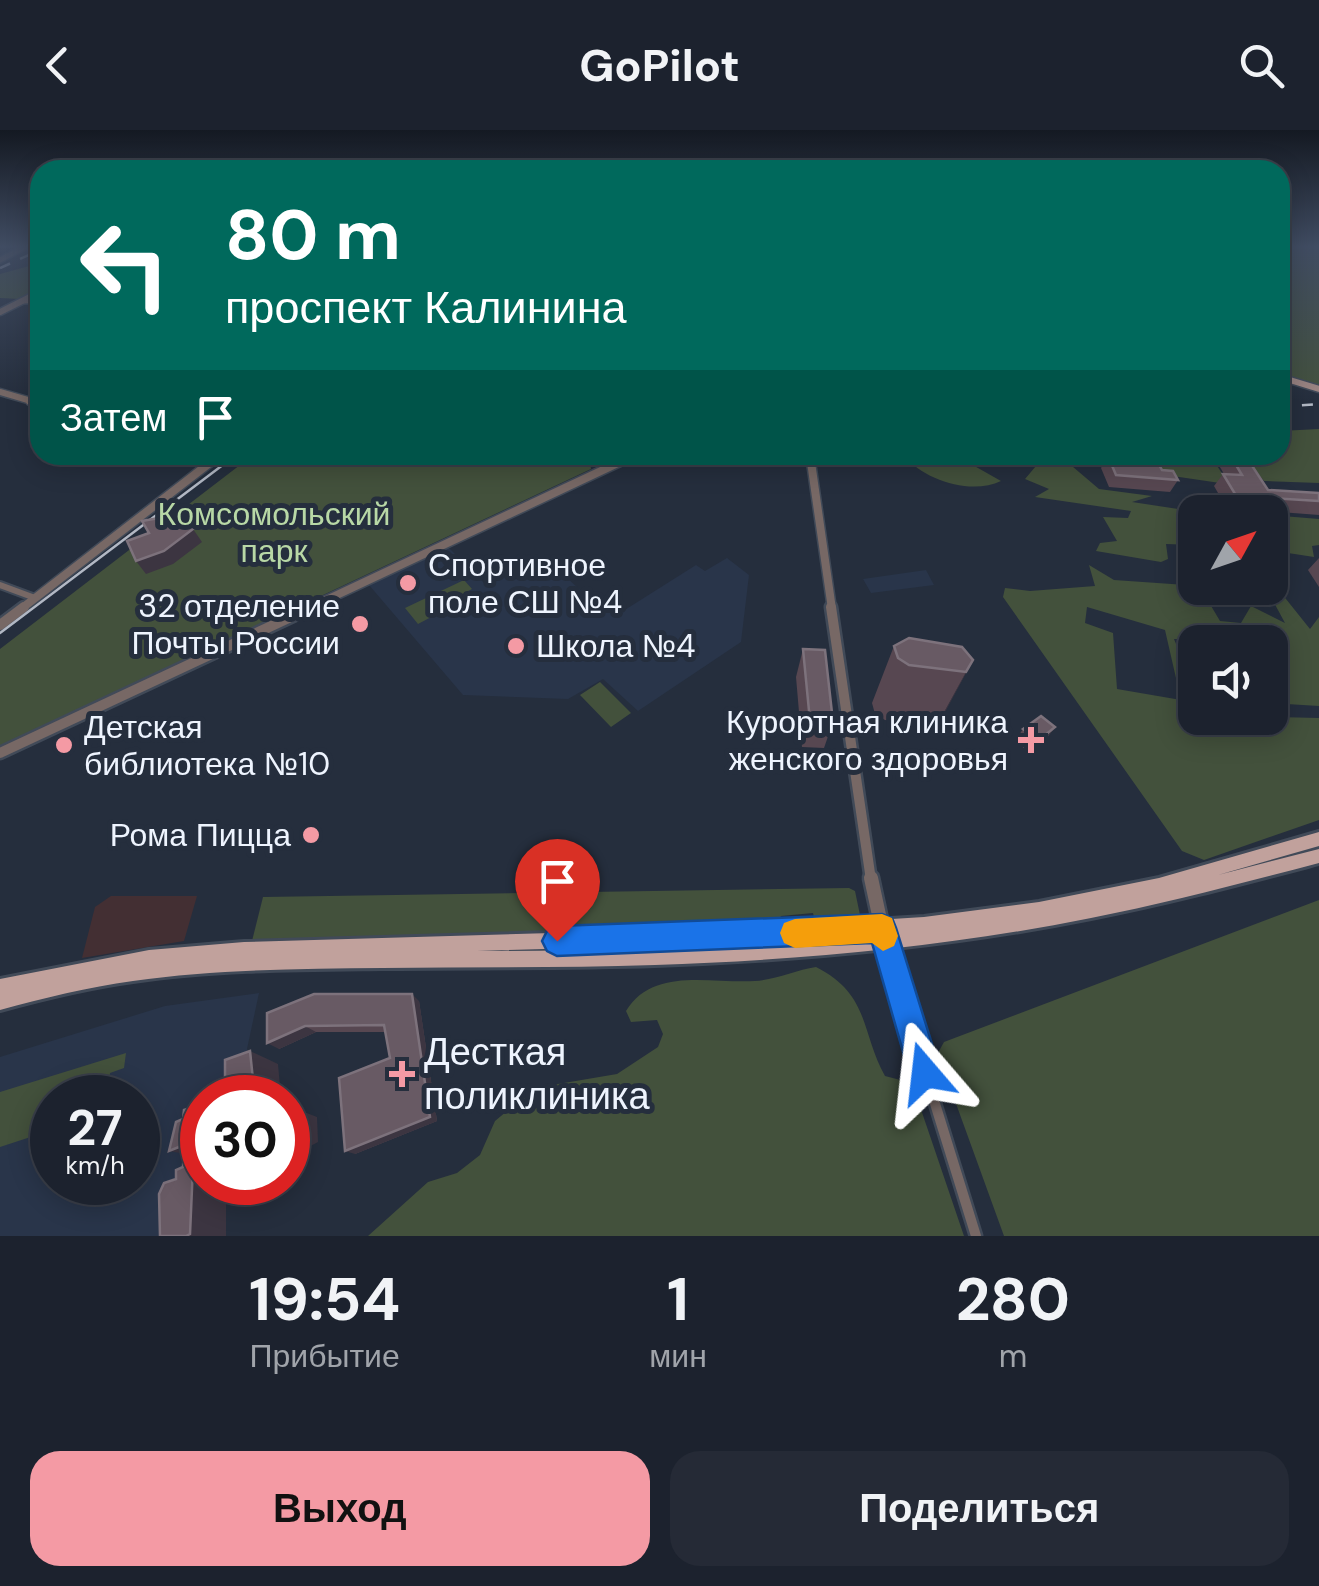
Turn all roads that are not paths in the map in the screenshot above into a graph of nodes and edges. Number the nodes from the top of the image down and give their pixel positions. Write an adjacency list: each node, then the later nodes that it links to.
1 (29, 298): 2 (street)
2 (23, 301): 3 (street); 4 (street)
3 (30, 301)
4 (0, 312)
5 (1290, 379): 6 (main road)
6 (1319, 389)
7 (0, 392): 8 (street)
8 (30, 401)
9 (207, 465): 13 (street)
10 (614, 465): 15 (street)
11 (811, 465): 18 (street)
12 (0, 584): 13 (street)
13 (35, 598): 14 (street)
14 (0, 625)
15 (0, 752)
16 (1319, 839): 18 (main road)
17 (1319, 856): 18 (main road)
18 (883, 935): 19 (main road); 22 (street)
19 (700, 946): 20 (main road); 21 (main road)
20 (0, 987)
21 (0, 1002)
22 (976, 1236)

